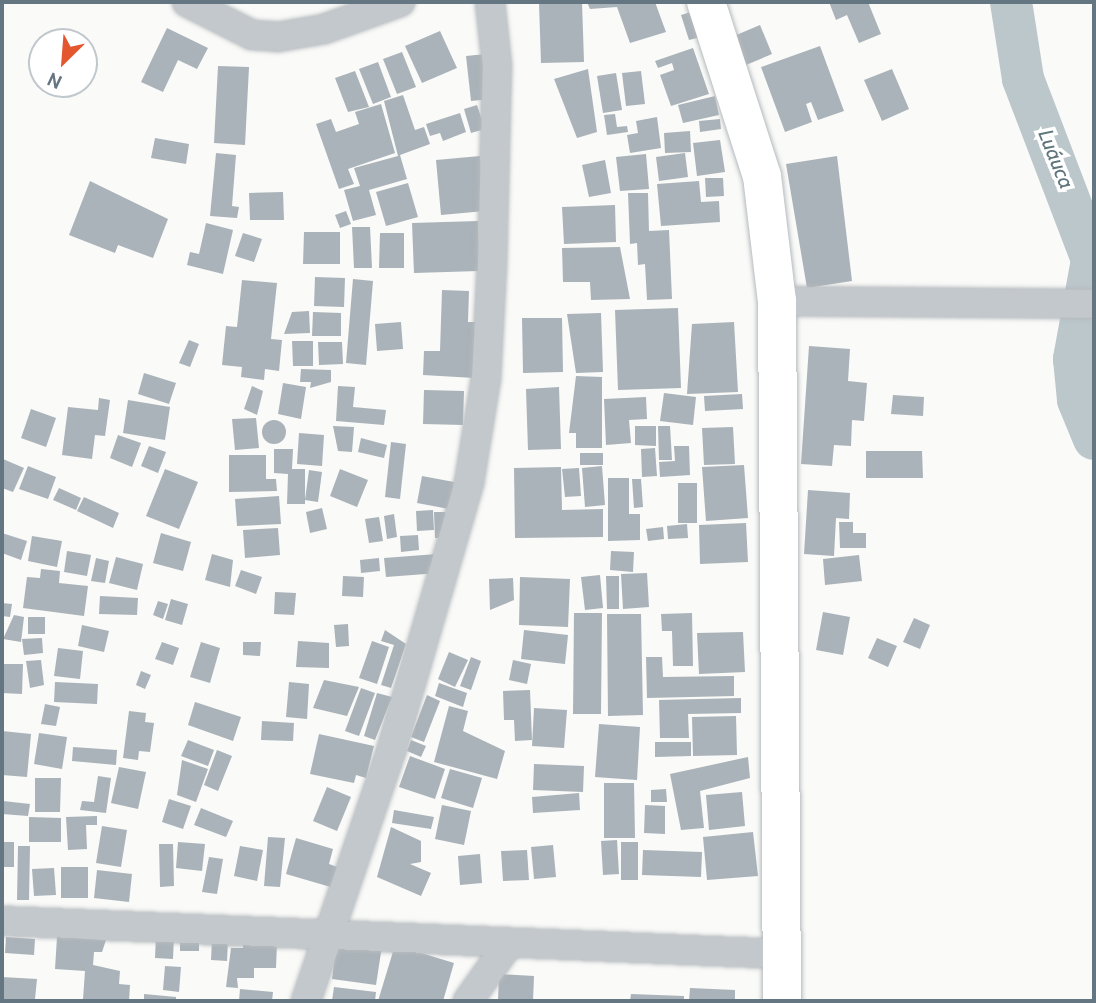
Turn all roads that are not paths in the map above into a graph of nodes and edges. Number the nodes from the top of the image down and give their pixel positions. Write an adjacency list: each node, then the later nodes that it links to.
1 (187, 2): 2 (street)
2 (400, 2)
3 (490, 2): 8 (street)
4 (706, 2): 5 (main road)
5 (777, 301): 6 (street); 10 (main road)
6 (1094, 304)
7 (2, 921): 8 (street)
8 (332, 934): 9 (street); 11 (street)
9 (509, 943): 10 (street); 12 (street)
10 (782, 954): 13 (main road)
11 (306, 1001)
12 (468, 1001)
13 (782, 1001)

